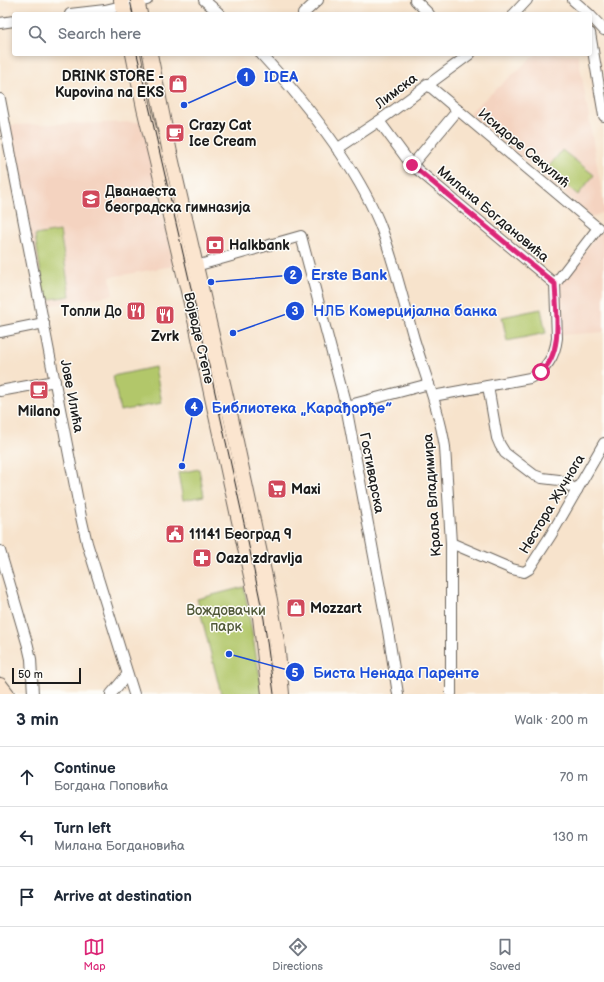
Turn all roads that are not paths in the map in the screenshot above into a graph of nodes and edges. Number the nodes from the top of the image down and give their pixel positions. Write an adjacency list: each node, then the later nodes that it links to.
1 (204, 0): 9 (street)
2 (318, 0): 10 (street)
3 (415, 0): 11 (street)
4 (527, 0): 12 (street)
5 (573, 0): 13 (street)
6 (141, 4): 7 (street)
7 (123, 7): 8 (street)
8 (85, 12)
9 (218, 12)
10 (305, 12)
11 (427, 12)
12 (516, 12)
13 (584, 12)
14 (592, 20): 17 (street)
15 (12, 21): 16 (street)
16 (0, 23)
17 (604, 30)
18 (592, 45): 26 (street)
19 (133, 56): 51 (main road, Војводе Степе)
20 (150, 56): 31 (main road, Војводе Степе)
21 (263, 56): 28 (street, Краља Владимира)
22 (466, 56): 23 (street, Лимска)
23 (427, 84): 25 (street, Исидоре Секулић); 27 (street, Лимска)
24 (0, 99): 33 (street, Јове Илића)
25 (458, 110): 29 (street); 30 (street, Исидоре Секулић)
26 (604, 116)
27 (379, 121): 28 (street, Лимска); 29 (street, Милана Богдановића)
28 (337, 149): 36 (street, Краља Владимира)
29 (412, 165): 32 (street, Милана Богдановића)
30 (601, 227): 32 (street)
31 (196, 266): 40 (street, Гостиварска); 52 (main road, Војводе Степе)
32 (555, 284): 37 (street)
33 (44, 323): 34 (street); 35 (street, Јове Илића)
34 (0, 332)
35 (55, 381): 38 (street); 45 (street, Јове Илића)
36 (429, 384): 39 (street, Краља Владимира); 40 (street)
37 (488, 386): 39 (street); 42 (street)
38 (0, 391)
39 (433, 396): 43 (street, Краља Владимира)
40 (346, 406): 53 (street, Гостиварска)
41 (604, 443): 42 (street, Нестора Жучнога)
42 (577, 490): 43 (street, Нестора Жучнога)
43 (452, 543): 54 (street, Краља Владимира)
44 (0, 551): 48 (street)
45 (127, 674): 49 (street); 50 (street, Јове Илића)
46 (0, 685): 47 (main road)
47 (7, 694)
48 (33, 694)
49 (111, 694)
50 (134, 694)
51 (269, 694)
52 (282, 694)
53 (398, 694)
54 (451, 694)

